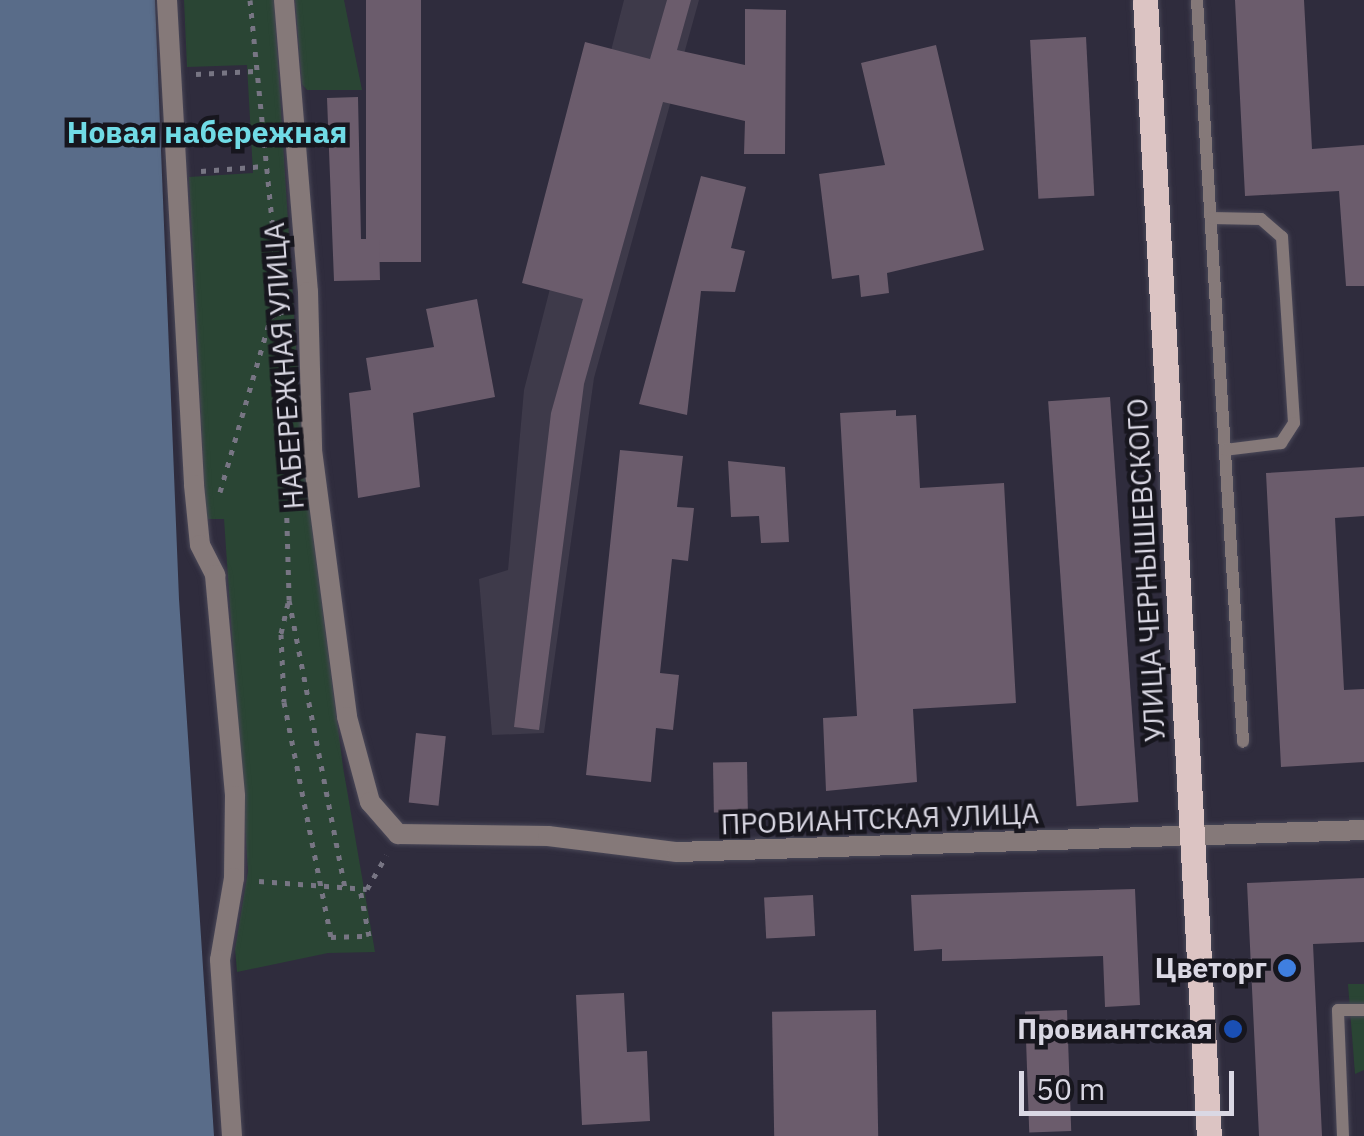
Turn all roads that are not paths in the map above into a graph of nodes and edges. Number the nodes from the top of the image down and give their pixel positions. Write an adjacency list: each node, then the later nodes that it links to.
1 (167, 0): 12 (street)
2 (284, 0): 9 (street, НАБЕРЕЖНАЯ УЛИЦА)
3 (1145, 0): 10 (main road, УЛИЦА ЧЕРНЫШЕВСКОГО)
4 (1197, 0): 5 (lane)
5 (1210, 218): 6 (lane); 6 (lane)
6 (1225, 450): 7 (lane)
7 (1243, 742)
8 (1364, 830): 10 (street, ПРОВИАНТСКАЯ УЛИЦА)
9 (398, 834): 10 (street, ПРОВИАНТСКАЯ УЛИЦА)
10 (1192, 838): 13 (main road, УЛИЦА ЧЕРНЫШЕВСКОГО)
11 (1364, 1010): 14 (lane)
12 (232, 1136)
13 (1209, 1136)
14 (1343, 1136)

